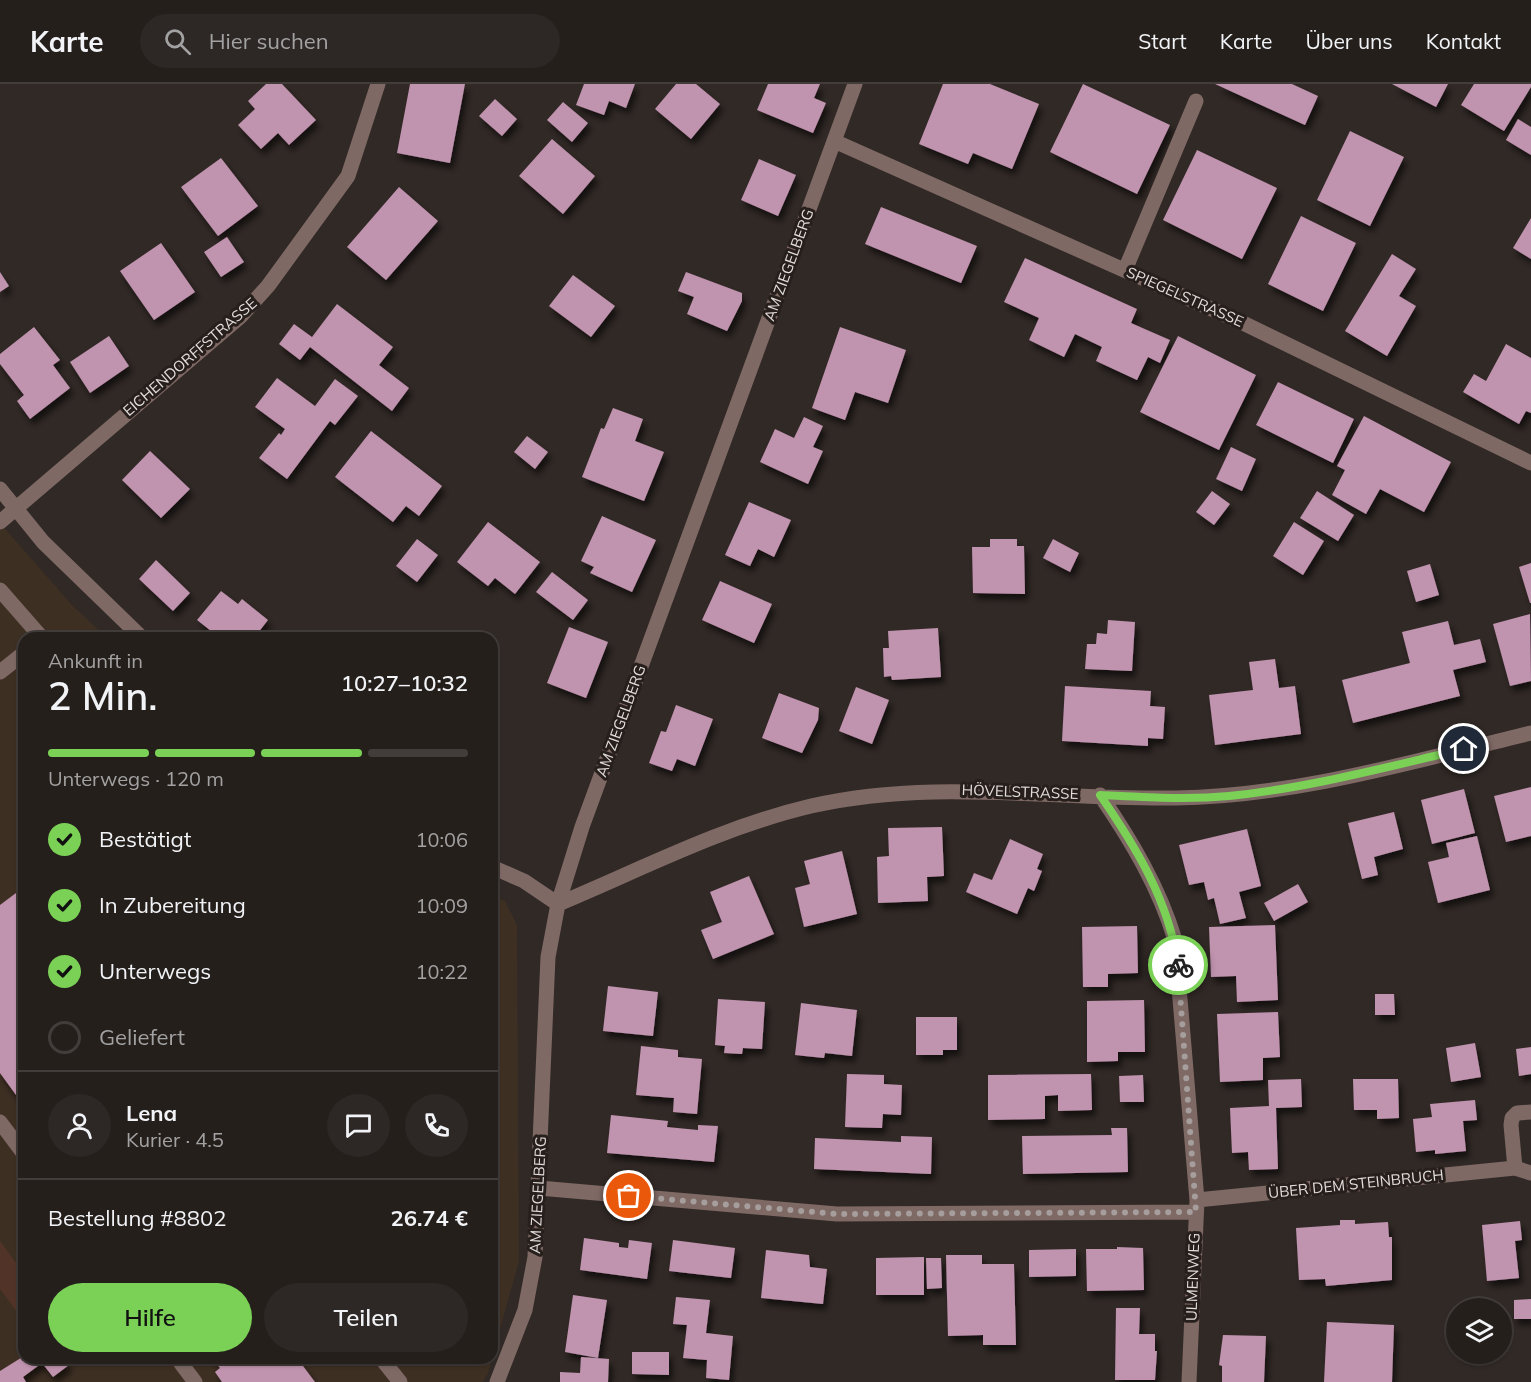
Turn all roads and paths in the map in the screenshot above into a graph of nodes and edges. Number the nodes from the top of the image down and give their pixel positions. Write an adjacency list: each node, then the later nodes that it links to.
1 (378, 84): 8 (street, EICHENDORFFSTRASSE)
2 (855, 84): 4 (street, AM ZIEGELBERG)
3 (1196, 101): 5 (street)
4 (834, 141): 5 (street, SPIEGELSTRASSE); 18 (street, AM ZIEGELBERG)
5 (1125, 270): 6 (street, SPIEGELSTRASSE)
6 (1531, 464)
7 (0, 489): 8 (street)
8 (15, 507): 9 (street, EICHENDORFFSTRASSE); 12 (street)
9 (0, 522)
10 (0, 590): 11 (street)
11 (37, 632)
12 (136, 632)
13 (18, 658): 14 (street)
14 (0, 672)
15 (1531, 733): 16 (street, HÖVELSTRASSE)
16 (1100, 795): 18 (street, HÖVELSTRASSE); 25 (street, ULMENWEG)
17 (498, 870): 18 (street)
18 (558, 904): 24 (street, AM ZIEGELBERG)
19 (1531, 1112): 22 (street)
20 (0, 1122): 21 (street)
21 (18, 1146)
22 (1515, 1168): 23 (street, ÜBER DEM STEINBRUCH); 25 (street, ÜBER DEM STEINBRUCH)
23 (1531, 1173)
24 (539, 1188): 25 (street, ÜBER DEM STEINBRUCH); 30 (street, AM ZIEGELBERG)
25 (1197, 1206): 31 (street, ULMENWEG)
26 (182, 1364): 28 (street)
27 (386, 1364): 29 (street)
28 (195, 1382)
29 (400, 1382)
30 (497, 1382)
31 (1189, 1382)

